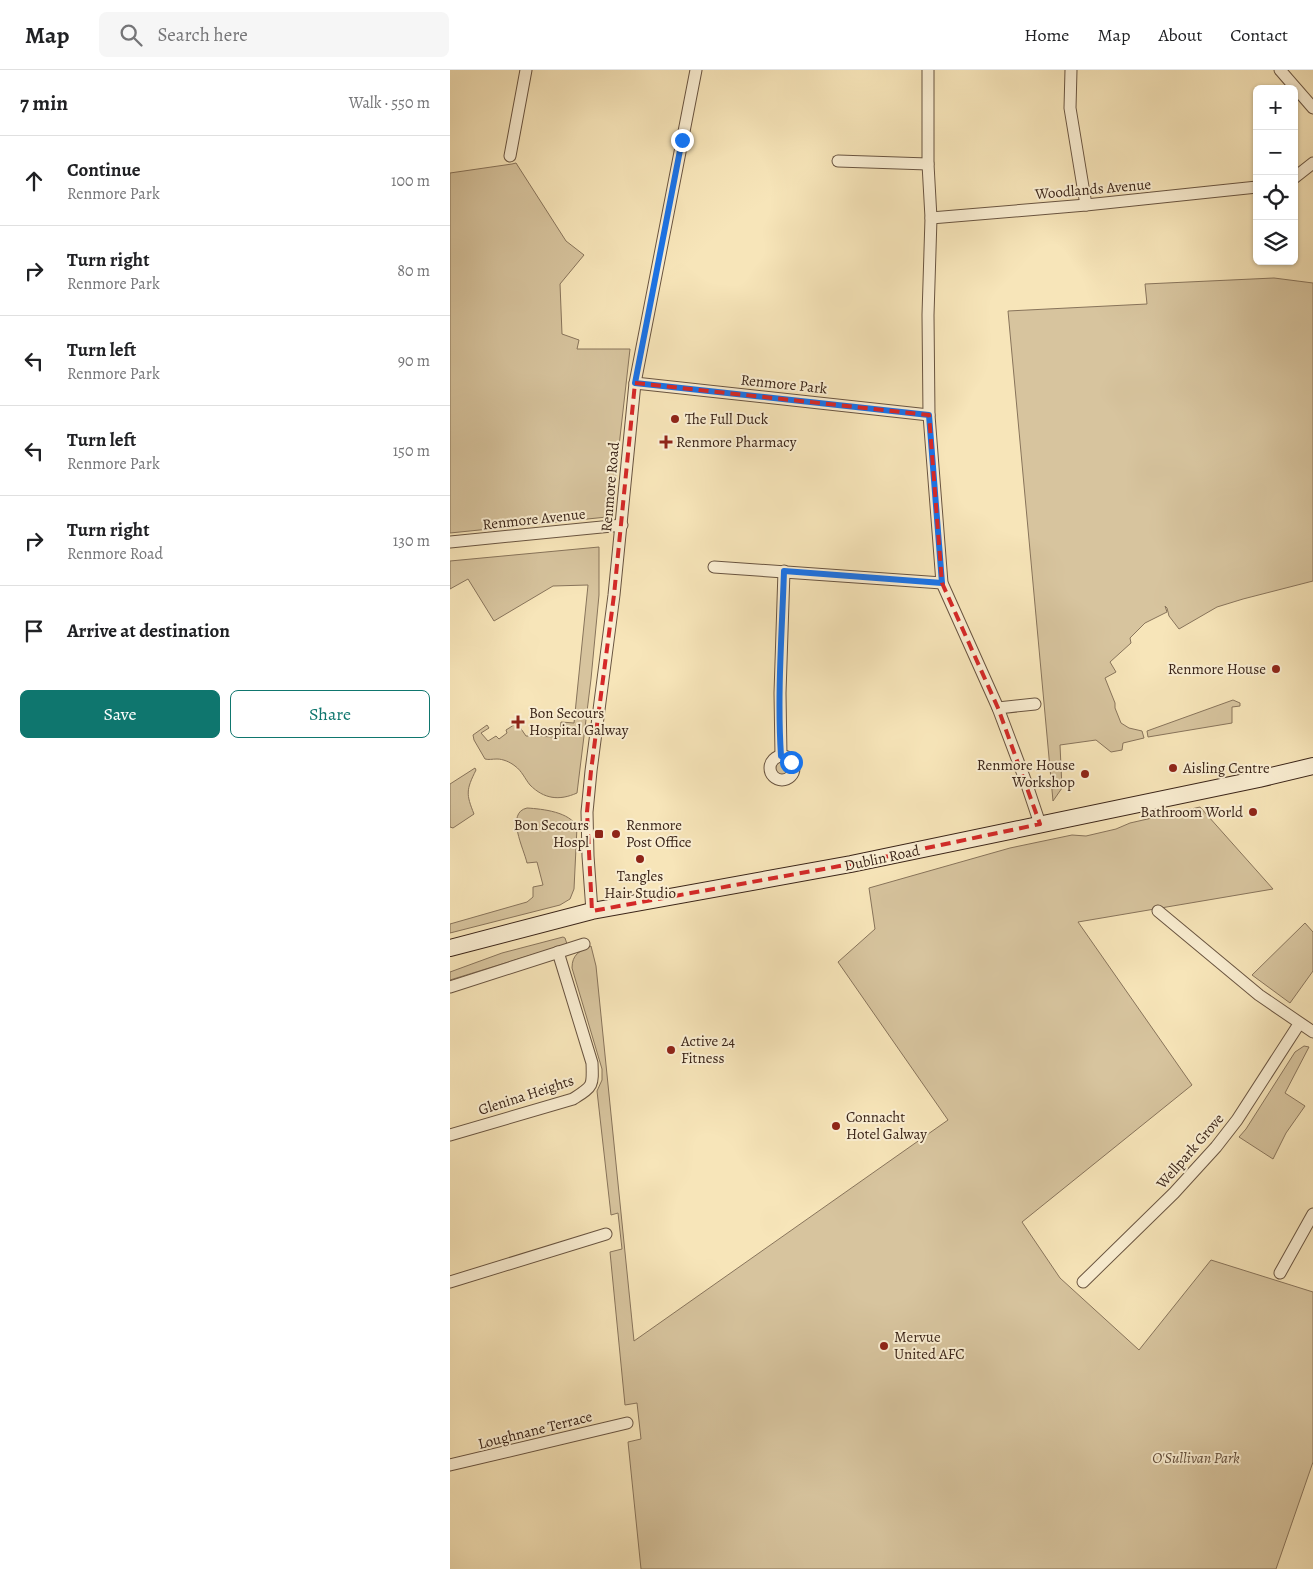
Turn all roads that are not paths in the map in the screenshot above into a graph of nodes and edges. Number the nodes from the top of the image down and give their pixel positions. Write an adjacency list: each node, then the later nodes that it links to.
1 (526, 70): 7 (street)
2 (696, 70): 15 (street, Renmore Road)
3 (928, 70): 10 (street)
4 (1071, 70): 13 (street)
5 (1280, 70): 6 (street)
6 (1313, 108)
7 (510, 156)
8 (838, 161): 10 (street)
9 (1313, 163): 11 (street)
10 (928, 164): 14 (street)
11 (1298, 175)
12 (1253, 187): 13 (street, Woodlands Avenue)
13 (1086, 205): 14 (street, Woodlands Avenue)
14 (931, 218): 16 (street)
15 (635, 383): 16 (street, Renmore Park); 17 (street, Renmore Road)
16 (929, 415): 21 (street)
17 (622, 525): 18 (street, Renmore Avenue); 27 (street, Renmore Road)
18 (450, 542)
19 (714, 567): 20 (street)
20 (784, 571): 21 (street); 24 (street)
21 (942, 583): 23 (street)
22 (1035, 704): 23 (street)
23 (998, 708): 26 (street)
24 (781, 756)
25 (1313, 766): 26 (main road, Dublin Road)
26 (1040, 824): 27 (main road, Dublin Road)
27 (592, 911): 30 (main road, Dublin Road)
28 (1158, 911): 33 (street)
29 (584, 944): 31 (street)
30 (450, 948)
31 (558, 952): 32 (street); 35 (street, Glenina Heights)
32 (450, 987)
33 (1299, 1024): 34 (street); 40 (street, Wellpark Grove)
34 (1313, 1032)
35 (450, 1135)
36 (1311, 1221): 38 (street)
37 (606, 1234): 39 (street)
38 (1280, 1273)
39 (450, 1282)
40 (1084, 1282)
41 (627, 1423): 42 (street, Loughnane Terrace)
42 (450, 1465)

